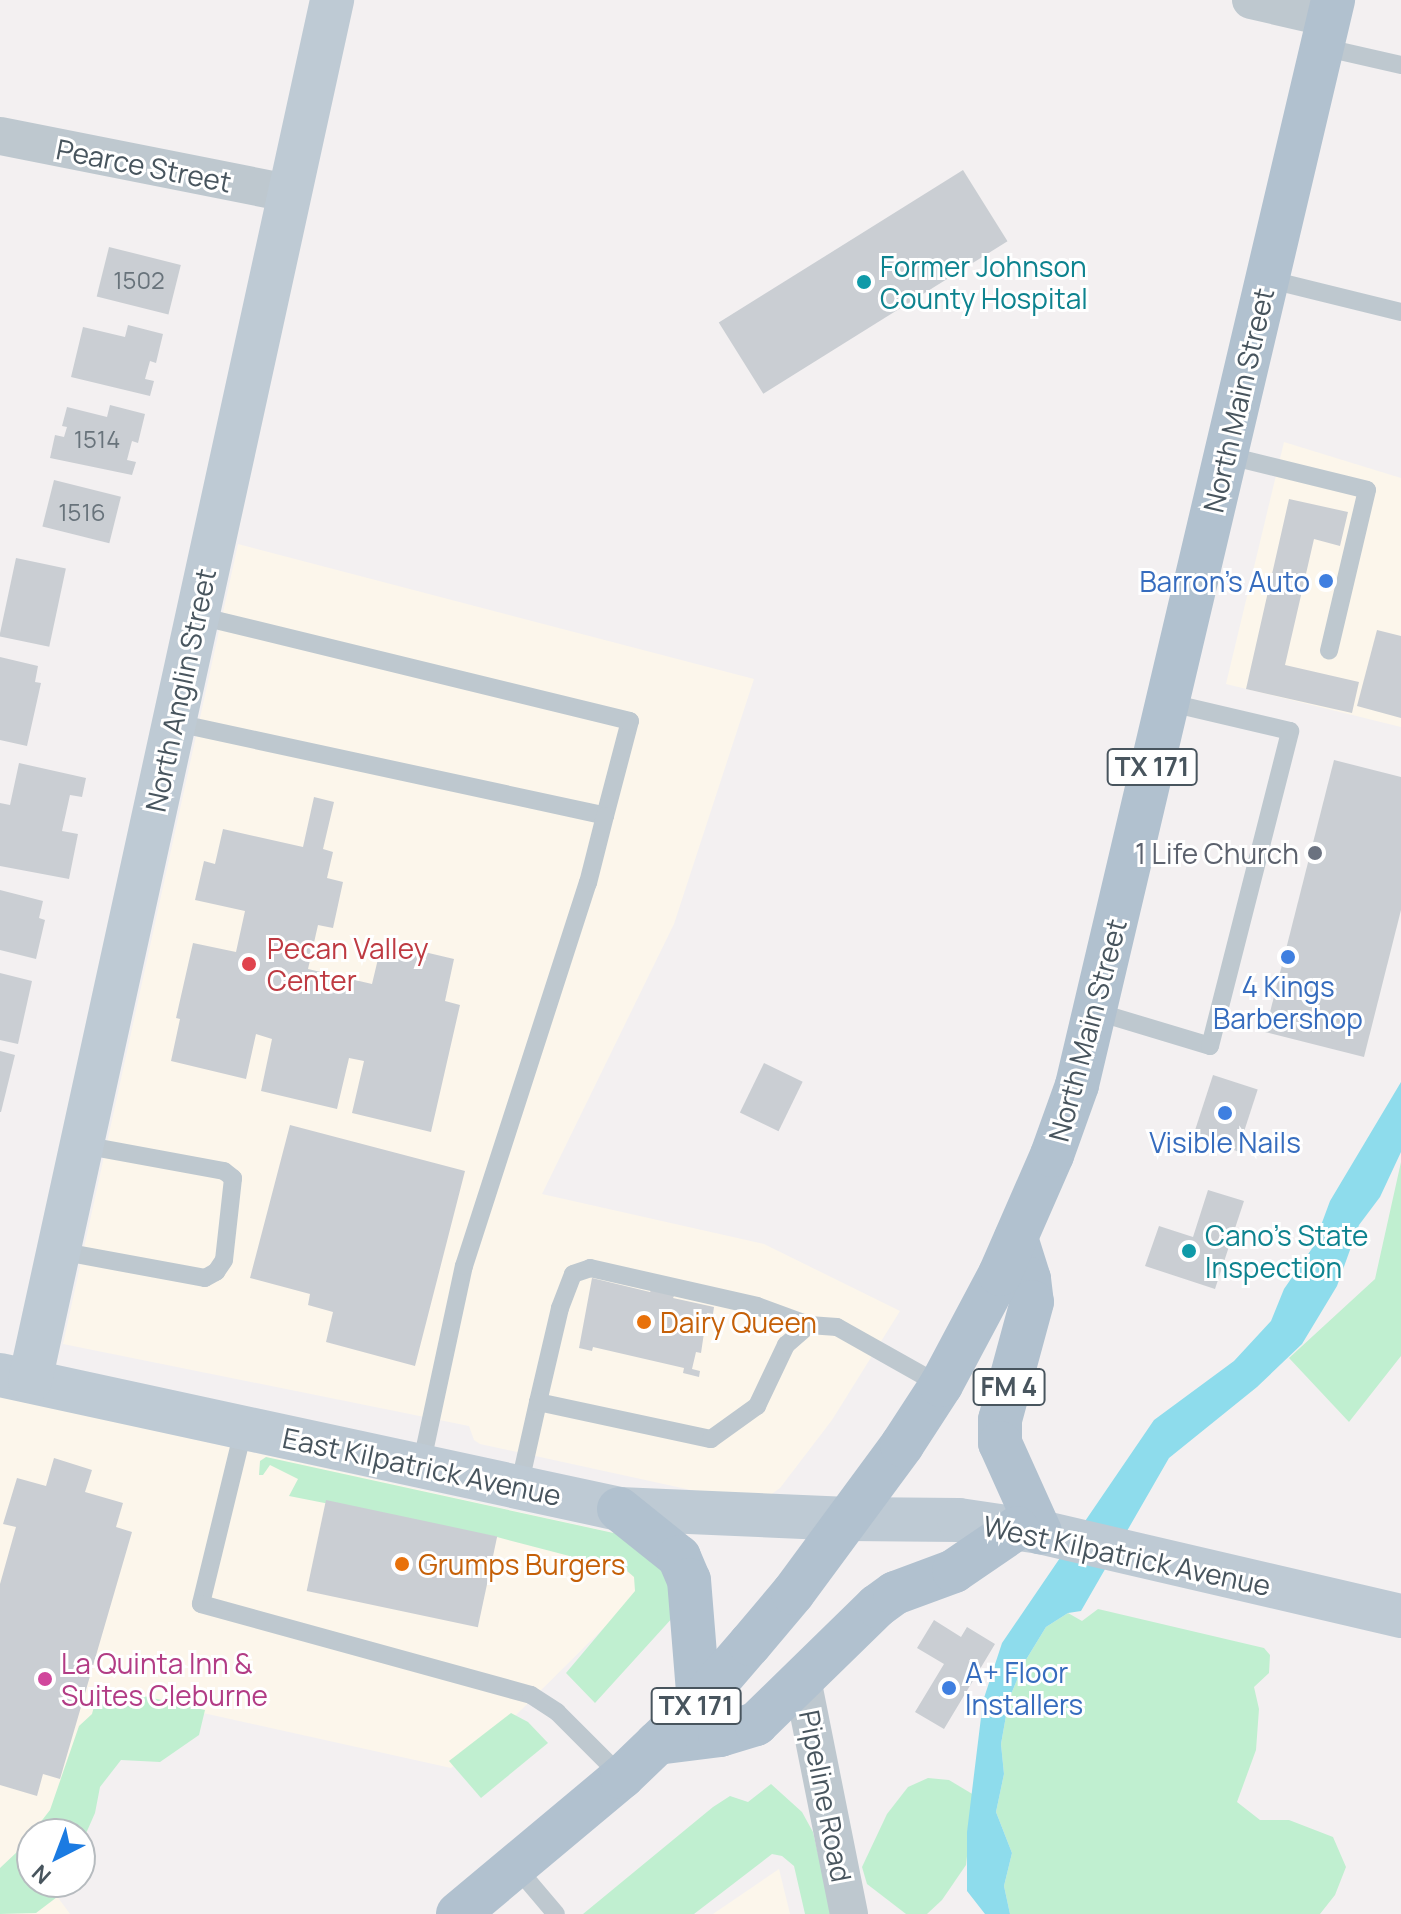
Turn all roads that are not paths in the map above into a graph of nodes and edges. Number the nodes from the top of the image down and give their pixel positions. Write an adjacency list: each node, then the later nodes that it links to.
1 (332, 0): 6 (street, North Anglin Street)
2 (1251, 0): 3 (street)
3 (1328, 22): 4 (lane); 7 (main road, North Main Street / TX 171)
4 (1401, 65)
5 (0, 136): 6 (street, Pearce Street)
6 (288, 193): 10 (street, North Anglin Street)
7 (1267, 279): 8 (lane); 9 (main road, North Main Street / TX 171)
8 (1401, 312)
9 (1225, 455): 11 (lane); 12 (main road, North Main Street / TX 171)
10 (196, 615): 13 (street, North Anglin Street); 14 (lane)
11 (1329, 651)
12 (1166, 702): 15 (main road, North Main Street / TX 171); 15 (lane)
13 (172, 722): 14 (lane); 16 (street, North Anglin Street)
14 (605, 816): 24 (lane)
15 (1094, 1011): 17 (main road, North Main Street / TX 171)
16 (83, 1145): 18 (street, North Anglin Street); 18 (lane)
17 (1016, 1238): 21 (main road, North Main Street / TX 171); 28 (main road, FM 4)
18 (58, 1251): 20 (street, North Anglin Street)
19 (809, 1325): 21 (lane); 22 (lane); 22 (lane)
20 (15, 1378): 23 (street, East Kilpatrick Avenue)
21 (941, 1385): 27 (main road, North Main Street / TX 171)
22 (538, 1402): 25 (lane)
23 (244, 1427): 24 (street, East Kilpatrick Avenue); 33 (lane)
24 (421, 1466): 25 (street, East Kilpatrick Avenue)
25 (519, 1487): 26 (street, East Kilpatrick Avenue)
26 (619, 1509): 27 (street, East Kilpatrick Avenue); 31 (main road)
27 (849, 1519): 28 (street, West Kilpatrick Avenue); 31 (main road, North Main Street / TX 171)
28 (1028, 1530): 29 (street, West Kilpatrick Avenue); 30 (main road)
29 (1401, 1616)
30 (802, 1679): 32 (main road); 37 (street, Pipeline Road)
31 (699, 1703): 32 (main road, North Main Street / TX 171)
32 (657, 1743): 33 (main road, North Main Street / TX 171)
33 (622, 1777): 34 (main road, North Main Street / TX 171)
34 (517, 1868): 35 (main road, North Main Street / TX 171); 36 (lane)
35 (458, 1914)
36 (556, 1914)
37 (849, 1914)

